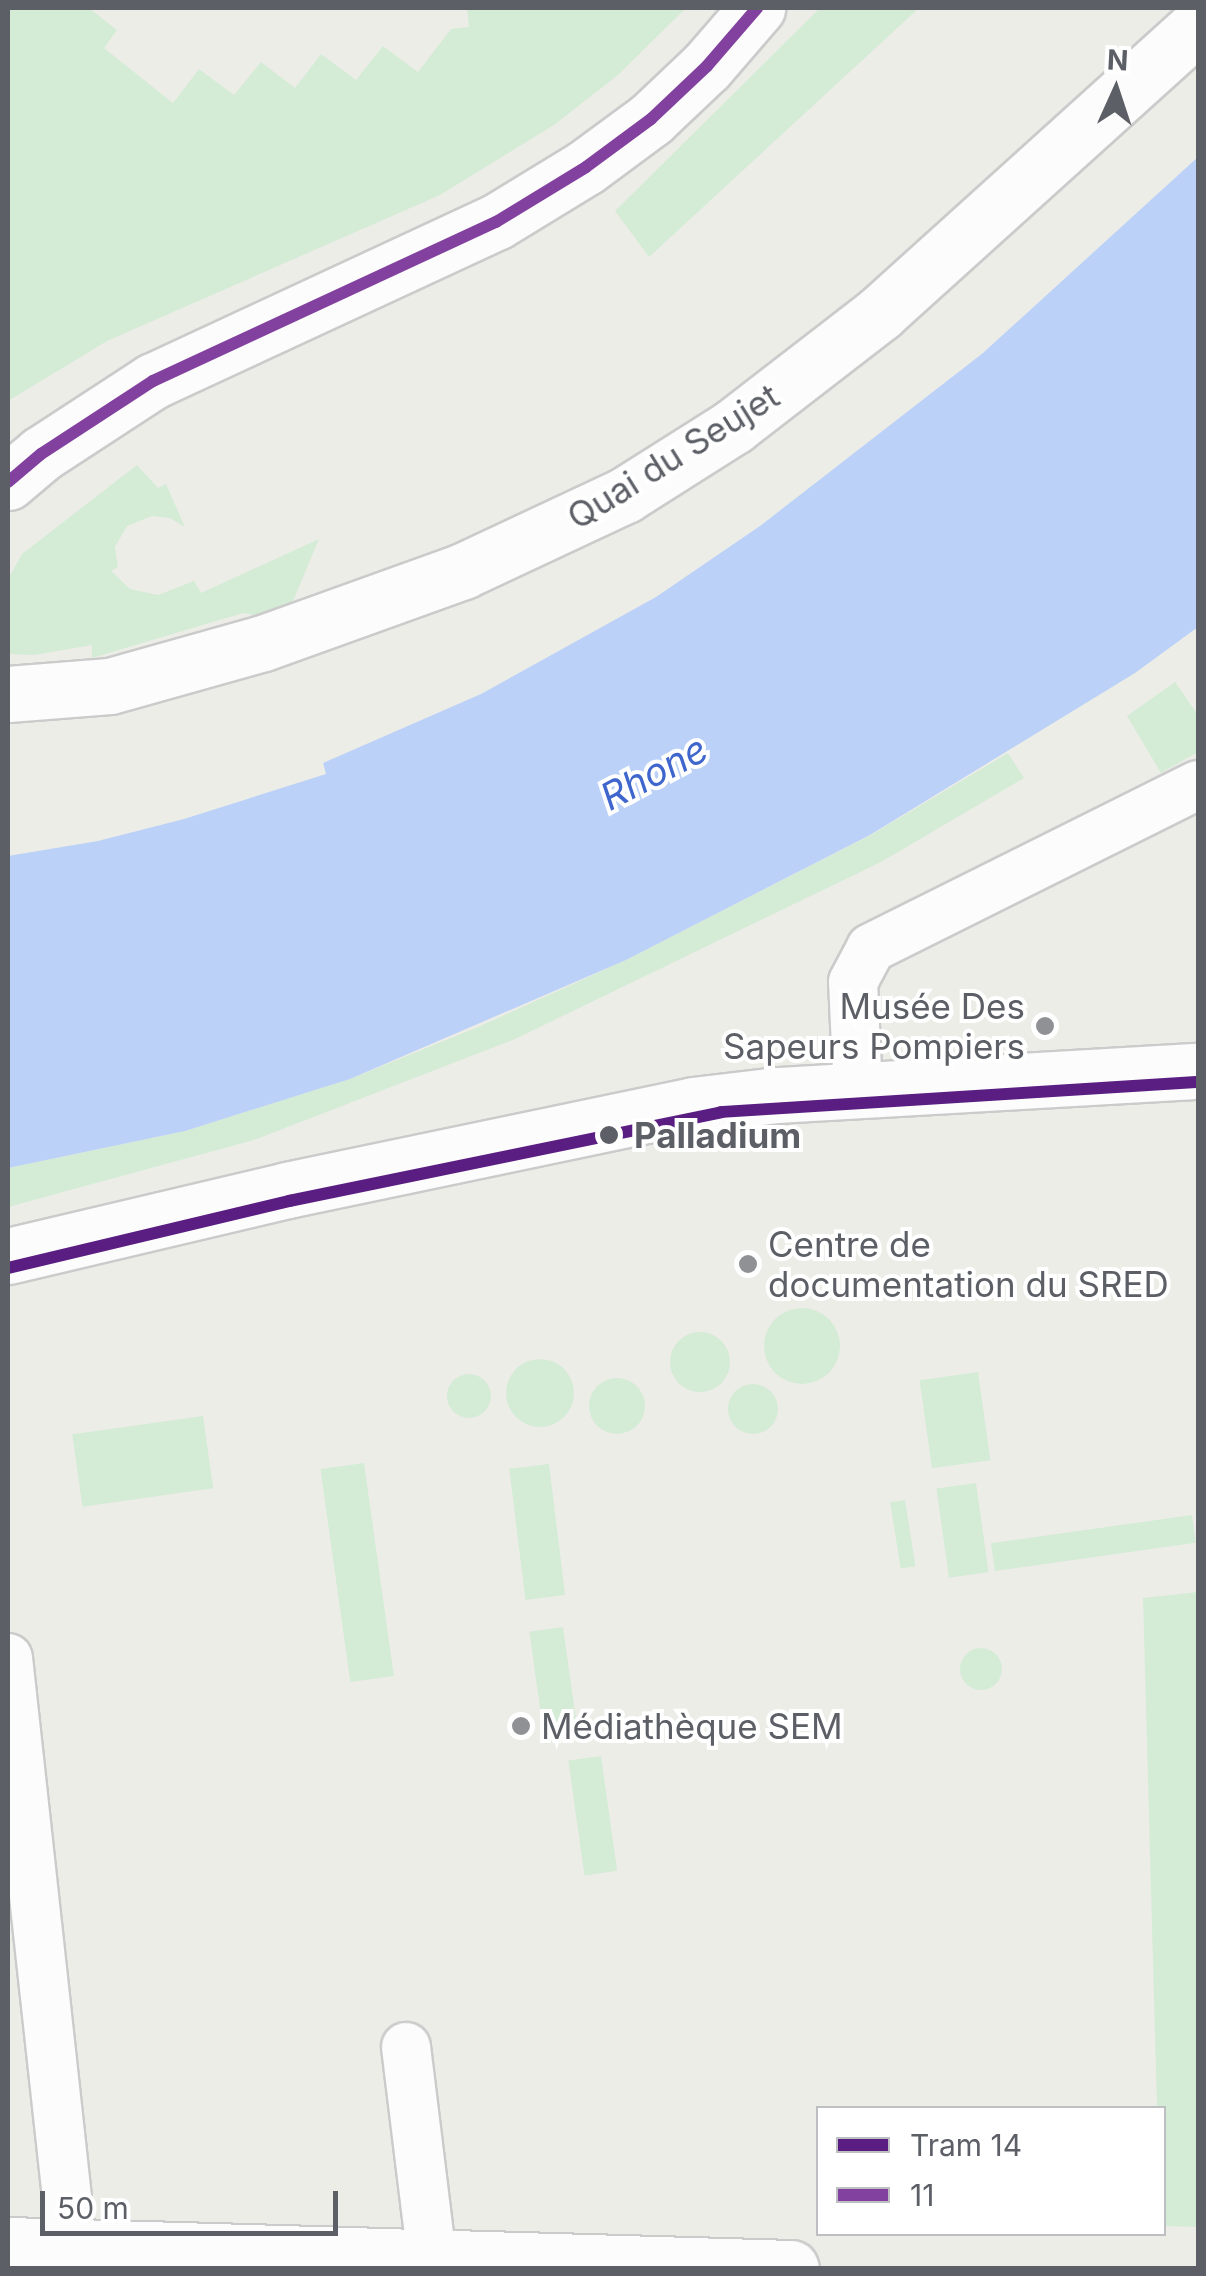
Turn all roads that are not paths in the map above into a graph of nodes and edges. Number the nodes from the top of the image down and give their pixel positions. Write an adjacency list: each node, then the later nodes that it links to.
1 (757, 8): 3 (street)
2 (1198, 26): 4 (street, Quai du Seujet)
3 (8, 482)
4 (19, 688)
5 (1198, 784): 7 (street)
6 (1198, 1071): 7 (street)
7 (858, 1091): 8 (street)
8 (8, 1256)
9 (8, 1658): 12 (street)
10 (406, 2047): 13 (street)
11 (8, 2245): 12 (street)
12 (65, 2246): 13 (street)
13 (433, 2263): 14 (street)
14 (790, 2268)

